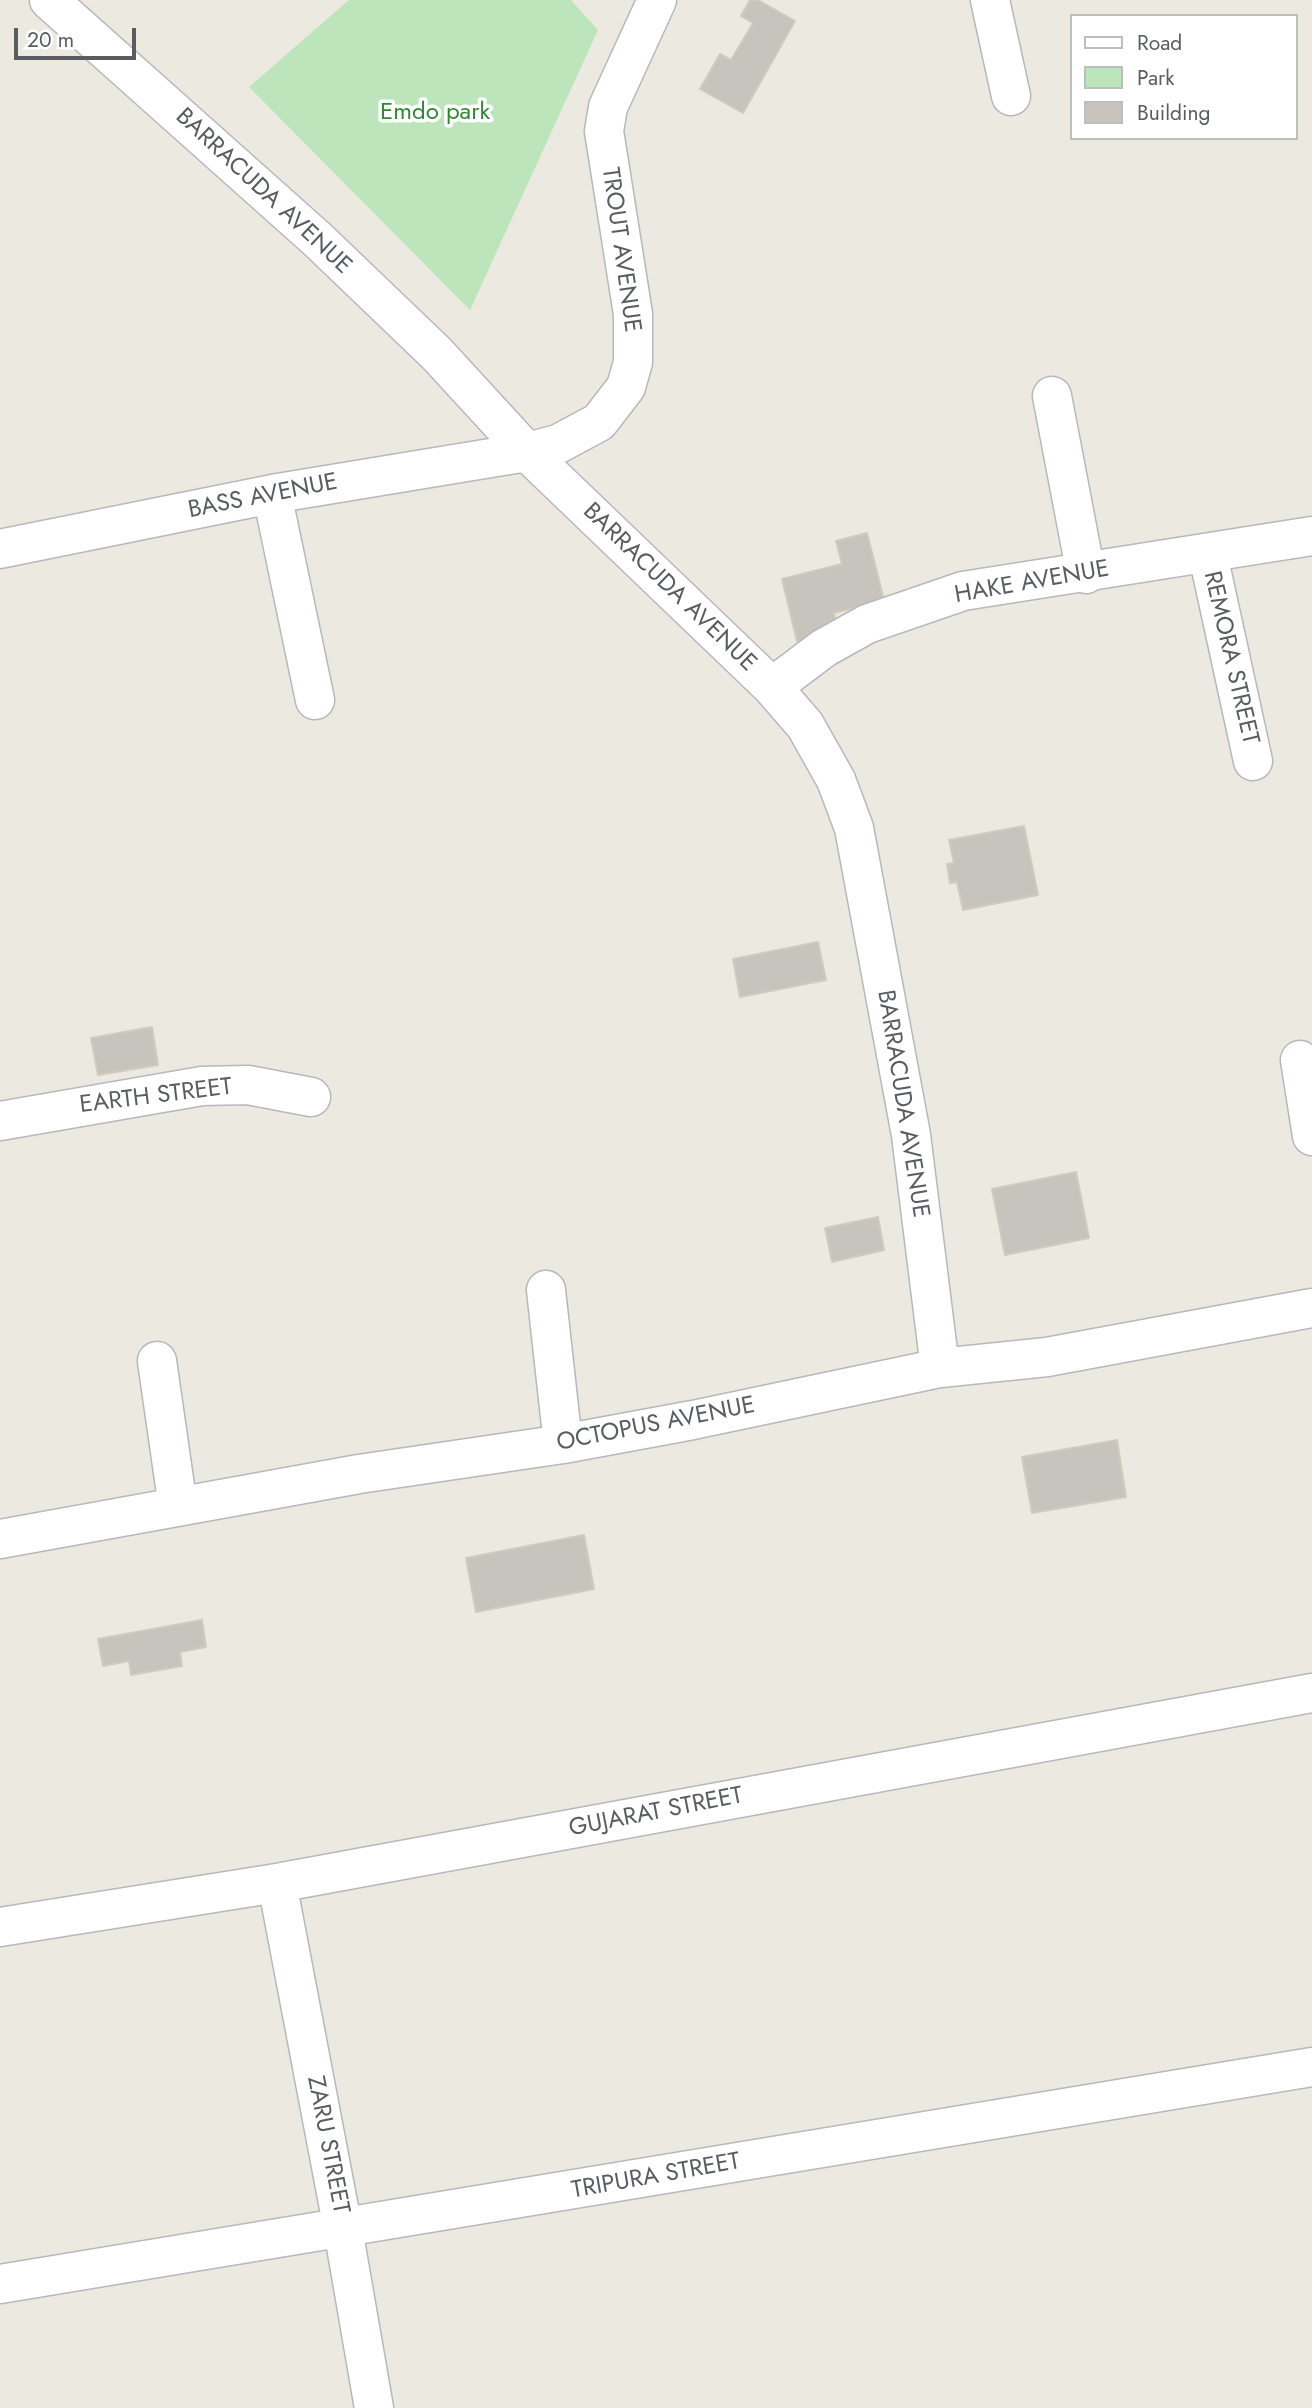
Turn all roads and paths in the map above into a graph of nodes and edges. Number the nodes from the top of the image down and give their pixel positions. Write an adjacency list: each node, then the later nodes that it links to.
1 (49, 0): 6 (street, BARRACUDA AVENUE)
2 (657, 0): 6 (street, TROUT AVENUE)
3 (990, 0): 4 (street)
4 (1011, 96)
5 (1052, 397): 11 (street)
6 (527, 452): 7 (street, BASS AVENUE); 12 (street, BARRACUDA AVENUE)
7 (272, 494): 9 (street, BASS AVENUE); 13 (street)
8 (1312, 536): 10 (street, HAKE AVENUE)
9 (0, 549)
10 (1208, 555): 11 (street, HAKE AVENUE); 14 (street, REMORA STREET)
11 (1086, 574): 12 (street, HAKE AVENUE)
12 (772, 687): 22 (street, BARRACUDA AVENUE)
13 (315, 700)
14 (1253, 761)
15 (1300, 1060): 18 (street)
16 (311, 1097): 17 (street, EARTH STREET)
17 (0, 1122)
18 (1312, 1136)
19 (546, 1290): 23 (street)
20 (1312, 1308): 22 (street, OCTOPUS AVENUE)
21 (156, 1361): 24 (street)
22 (940, 1368): 23 (street, OCTOPUS AVENUE)
23 (563, 1444): 24 (street, OCTOPUS AVENUE)
24 (178, 1507): 25 (street, OCTOPUS AVENUE)
25 (0, 1539)
26 (1312, 1693): 27 (street, GUJARAT STREET)
27 (277, 1884): 28 (street, GUJARAT STREET); 30 (street, ZARU STREET)
28 (0, 1927)
29 (1312, 2067): 30 (street, TRIPURA STREET)
30 (343, 2229): 31 (street, TRIPURA STREET); 32 (street, ZARU STREET)
31 (0, 2284)
32 (374, 2408)

